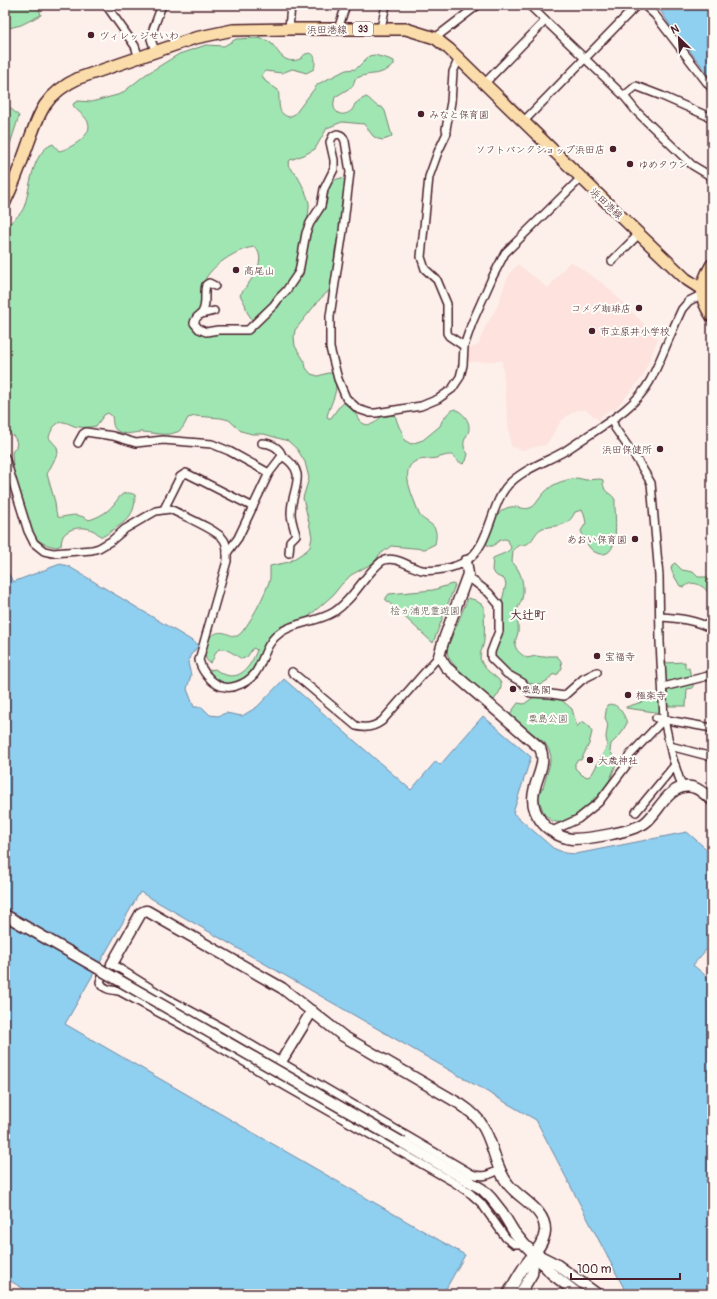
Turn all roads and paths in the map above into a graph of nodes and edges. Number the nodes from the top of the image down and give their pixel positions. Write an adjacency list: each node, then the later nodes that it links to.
1 (106, 5): 16 (street)
2 (162, 5): 15 (street)
3 (291, 5): 12 (street)
4 (346, 5): 13 (street)
5 (386, 5): 11 (street)
6 (478, 5): 14 (street)
7 (529, 5): 10 (street)
8 (637, 5): 18 (street)
9 (644, 5): 20 (street)
10 (545, 21): 18 (street); 19 (street)
11 (381, 28): 13 (main road, 浜田港線 / 33); 14 (main road, 浜田港線 / 33)
12 (289, 29): 13 (main road, 浜田港線 / 33); 15 (main road, 浜田港線 / 33)
13 (338, 29)
14 (435, 38): 17 (main road, 浜田港線 / 33)
15 (155, 52): 16 (main road, 浜田港線 / 33)
16 (139, 58): 26 (main road, 浜田港線 / 33)
17 (459, 58): 19 (main road, 浜田港線 / 33); 35 (street)
18 (585, 59): 21 (street); 23 (street)
19 (484, 84): 23 (main road, 浜田港線 / 33)
20 (712, 89)
21 (624, 96): 22 (street); 24 (street)
22 (712, 118)
23 (524, 121): 25 (main road, 浜田港線 / 33)
24 (712, 177)
25 (582, 178): 27 (main road, 浜田港線 / 33); 35 (street)
26 (5, 202)
27 (639, 234): 28 (street); 31 (main road, 浜田港線 / 33)
28 (612, 260)
29 (712, 266): 31 (highway)
30 (215, 286): 33 (street)
31 (703, 292): 34 (highway); 36 (street)
32 (214, 311): 33 (street)
33 (201, 314): 35 (street)
34 (712, 315)
35 (464, 346)
36 (612, 420): 46 (street); 48 (street)
37 (78, 443): 41 (street)
38 (262, 443): 39 (street)
39 (282, 456): 41 (street); 44 (street)
40 (5, 457): 43 (street)
41 (270, 473): 42 (street)
42 (253, 507): 43 (street); 45 (street)
43 (164, 509): 45 (street)
44 (289, 552)
45 (227, 553): 46 (street)
46 (466, 561): 47 (street)
47 (467, 576): 50 (street); 52 (street)
48 (660, 617): 49 (street); 54 (street)
49 (712, 629)
50 (439, 656): 51 (street); 64 (street)
51 (292, 672)
52 (597, 672)
53 (712, 675): 54 (street)
54 (663, 687): 56 (street)
55 (656, 718): 56 (street)
56 (664, 719): 57 (street); 58 (street); 64 (street)
57 (712, 728)
58 (670, 746): 59 (street); 60 (street)
59 (712, 757)
60 (675, 765): 61 (street); 63 (street)
61 (682, 787): 62 (street); 64 (street)
62 (712, 800)
63 (636, 812)
64 (552, 831)
65 (5, 915): 71 (street, bridge)
66 (112, 964): 67 (street); 68 (street); 69 (street)
67 (312, 1011): 68 (street); 70 (street)
68 (280, 1062): 69 (street); 70 (street)
69 (271, 1078): 71 (street)
70 (499, 1170): 72 (street)
71 (524, 1244): 72 (street)
72 (534, 1254): 73 (street); 74 (street); 75 (street); 76 (street)
73 (508, 1294)
74 (520, 1294)
75 (578, 1294)
76 (597, 1294)

